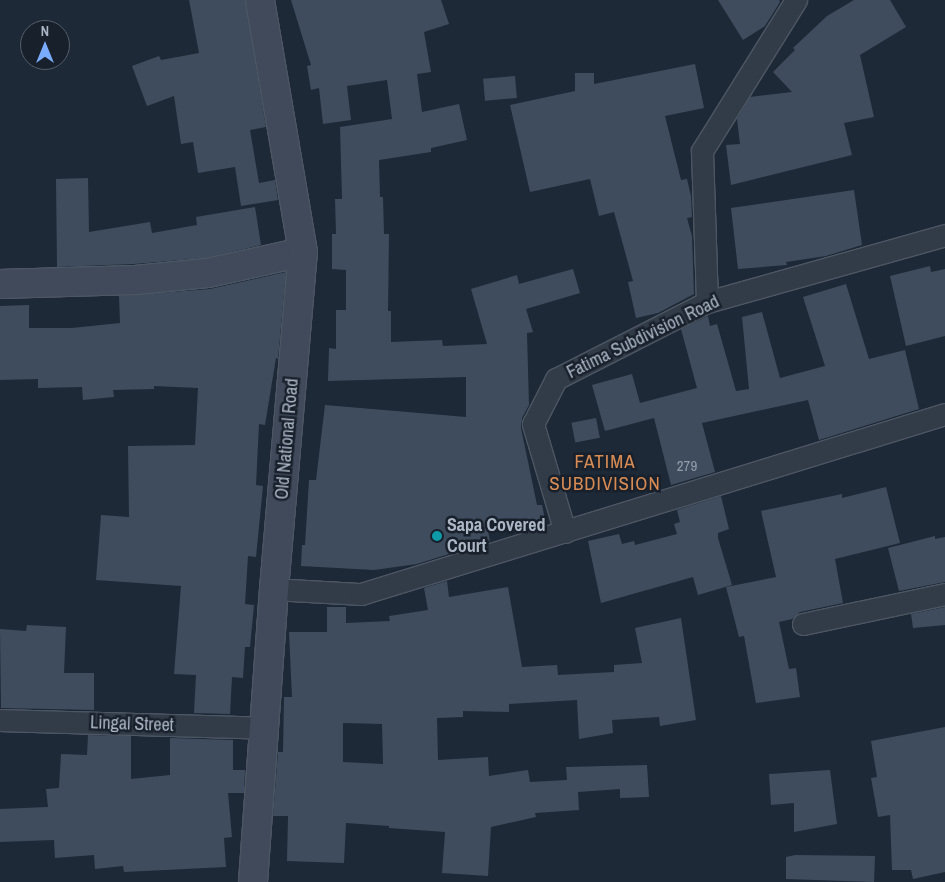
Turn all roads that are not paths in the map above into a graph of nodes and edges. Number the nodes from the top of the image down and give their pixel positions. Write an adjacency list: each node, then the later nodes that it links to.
1 (260, 0): 4 (main road, Old National Road)
2 (796, 0): 6 (street)
3 (945, 235): 6 (street, Fatima Subdivision Road)
4 (303, 252): 5 (main road); 9 (main road, Old National Road)
5 (0, 284)
6 (707, 302): 8 (street, Fatima Subdivision Road)
7 (945, 414): 8 (street)
8 (565, 532): 9 (street)
9 (274, 589): 13 (main road, Old National Road)
10 (945, 594): 11 (street)
11 (803, 624)
12 (0, 720): 13 (street, Lingal Street)
13 (263, 728): 14 (main road, Old National Road)
14 (254, 869)

